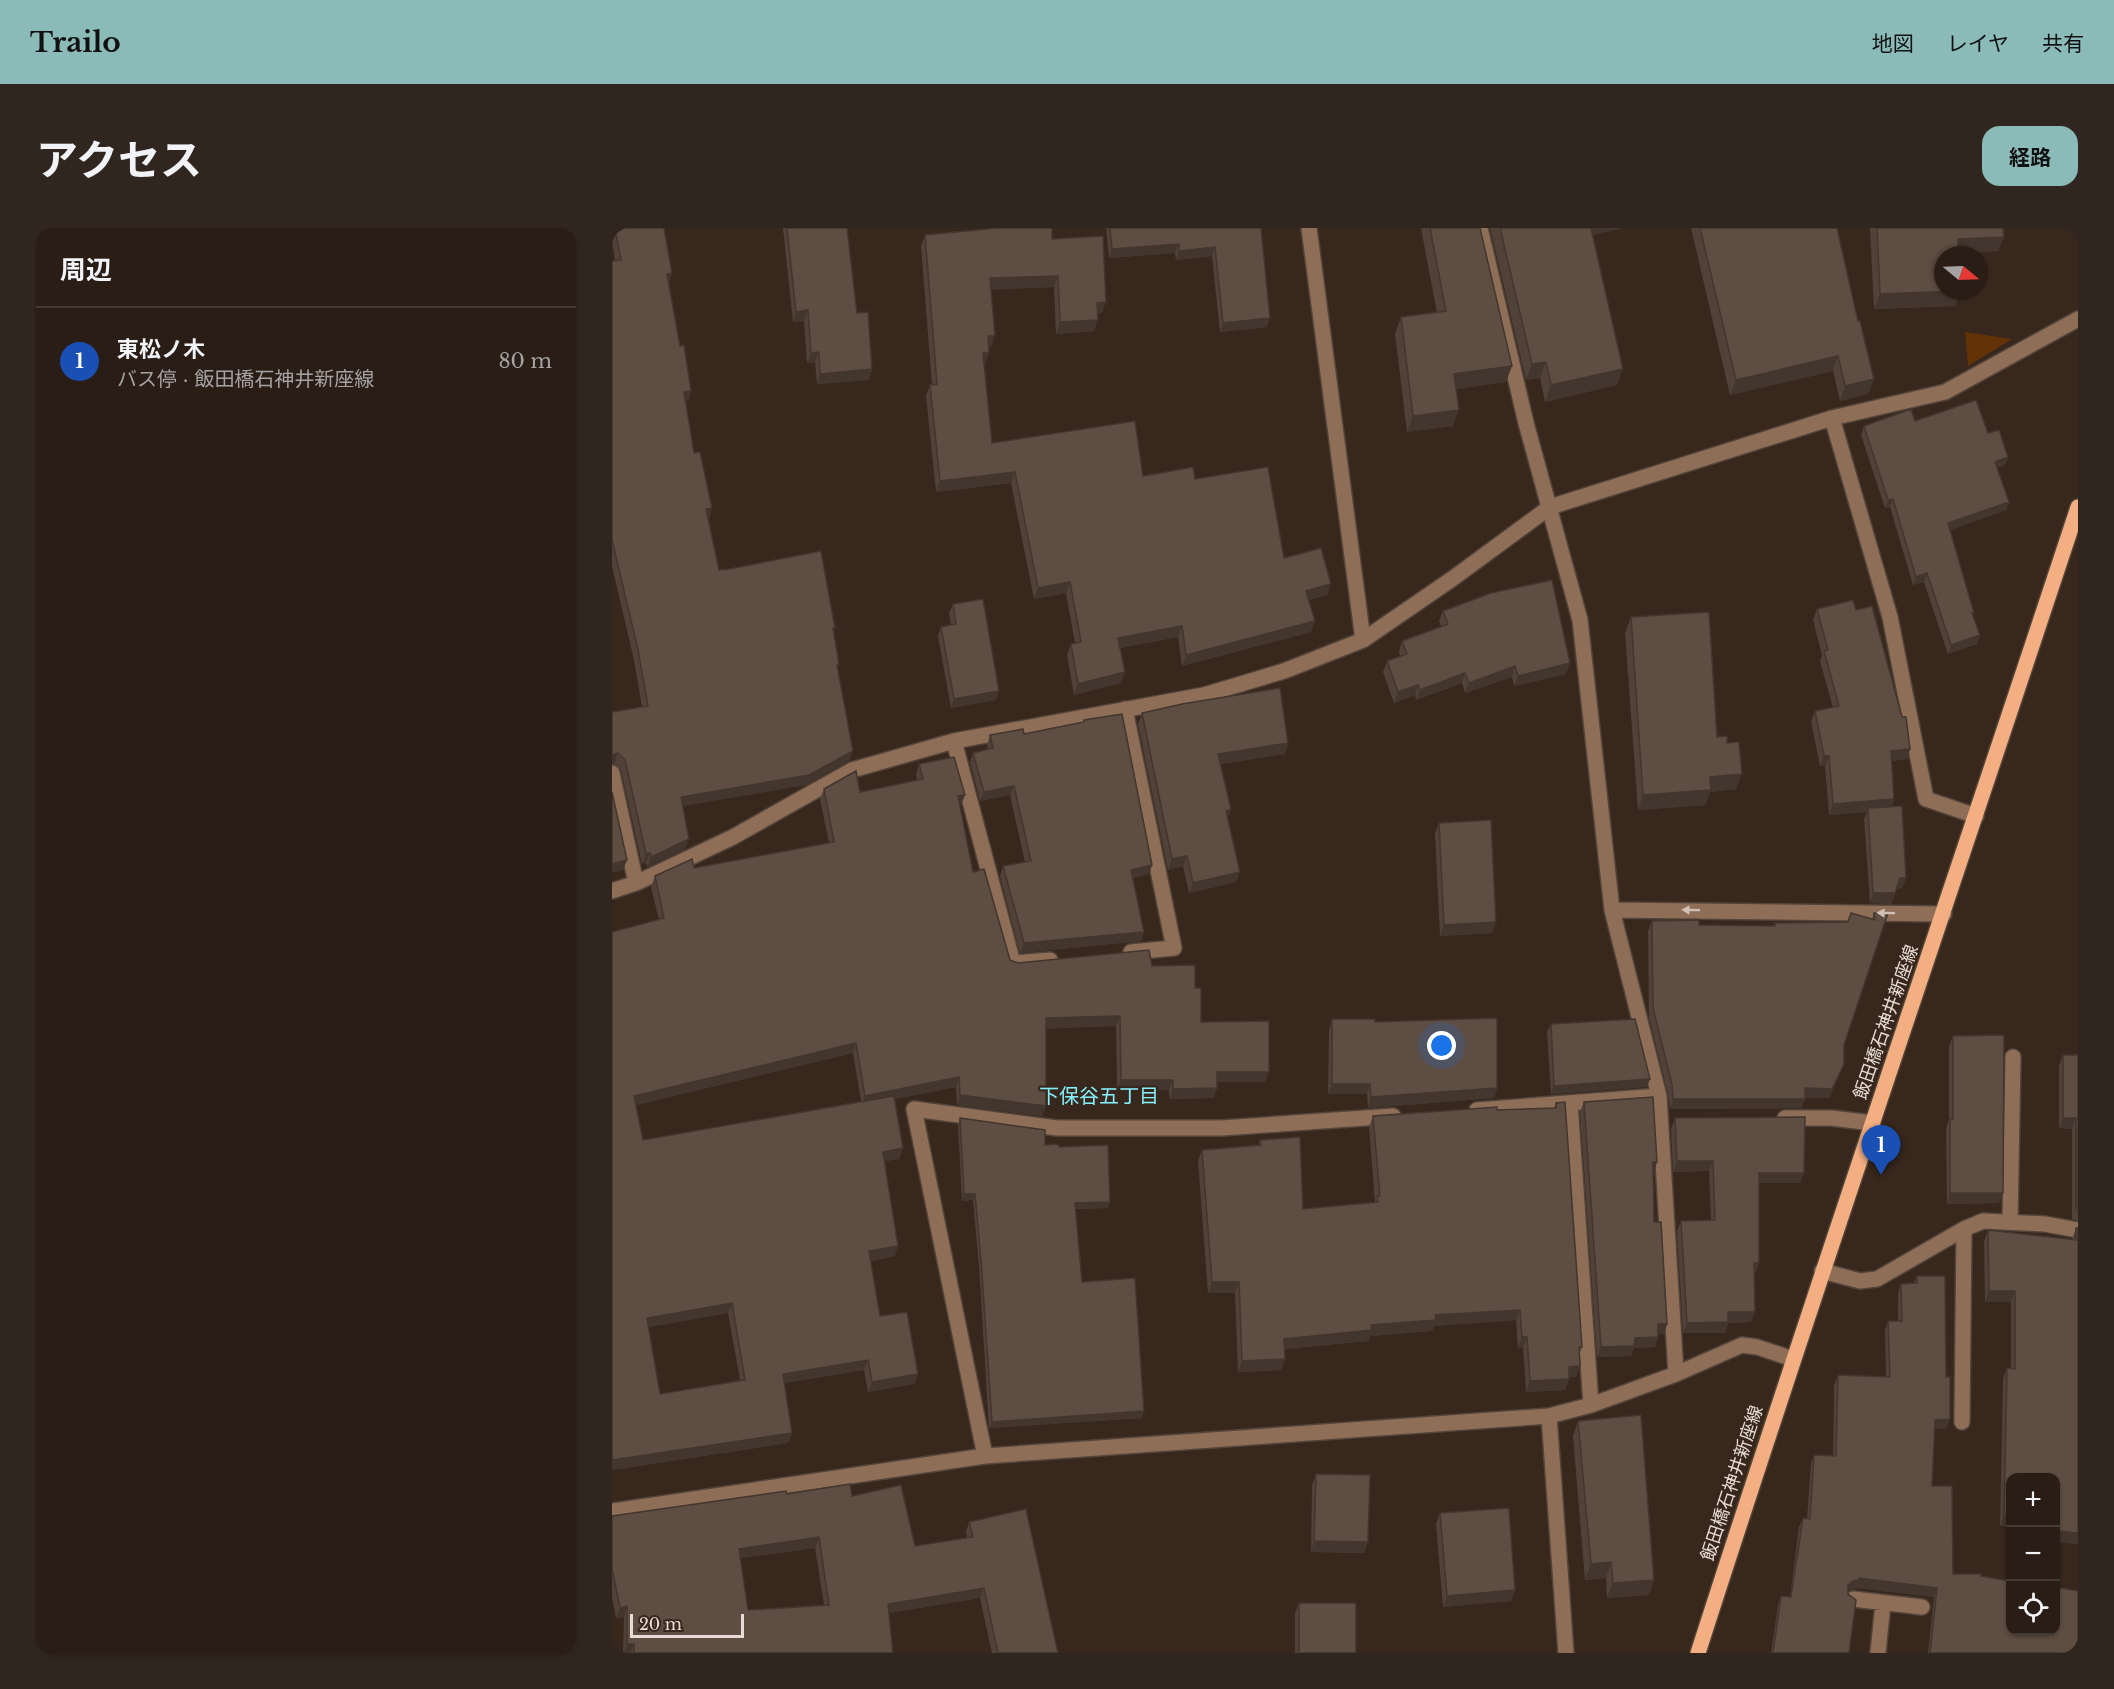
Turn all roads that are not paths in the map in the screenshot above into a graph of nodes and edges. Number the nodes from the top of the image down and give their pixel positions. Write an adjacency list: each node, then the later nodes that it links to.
1 (1310, 228): 7 (street)
2 (1480, 228): 5 (street)
3 (2078, 319): 4 (street)
4 (1832, 418): 5 (street); 11 (street)
5 (1550, 507): 7 (street); 14 (street)
6 (2078, 507): 11 (main road, 飯田橋石神井新座線)
7 (1363, 640): 8 (street)
8 (1125, 709): 9 (street); 16 (street)
9 (954, 741): 12 (street); 17 (street)
10 (612, 773): 12 (street)
11 (1976, 816): 15 (main road, 飯田橋石神井新座線)
12 (636, 883): 13 (street)
13 (612, 891)
14 (1612, 910): 15 (street, one-way to 14); 19 (street)
15 (1944, 914): 24 (main road, 飯田橋石神井新座線)
16 (1116, 954)
17 (1070, 958)
18 (2013, 1057): 25 (street)
19 (1659, 1096): 20 (street); 30 (street)
20 (1570, 1103): 21 (street); 31 (street)
21 (1466, 1110)
22 (1408, 1115): 34 (street)
23 (1773, 1118): 24 (street)
24 (1873, 1123): 28 (main road, 飯田橋石神井新座線)
25 (2010, 1222): 26 (street); 27 (street)
26 (1964, 1229): 28 (street); 33 (street)
27 (2078, 1230)
28 (1822, 1271): 29 (main road, 飯田橋石神井新座線)
29 (1793, 1359): 30 (street); 40 (main road, 飯田橋石神井新座線)
30 (1676, 1374): 31 (street)
31 (1591, 1405): 32 (street)
32 (1549, 1416): 34 (street); 39 (street)
33 (1962, 1422)
34 (985, 1455): 35 (street)
35 (612, 1511)
36 (1853, 1599): 37 (street)
37 (1883, 1603): 38 (street); 41 (street)
38 (1922, 1607)
39 (1566, 1653)
40 (1698, 1653)
41 (1878, 1653)

